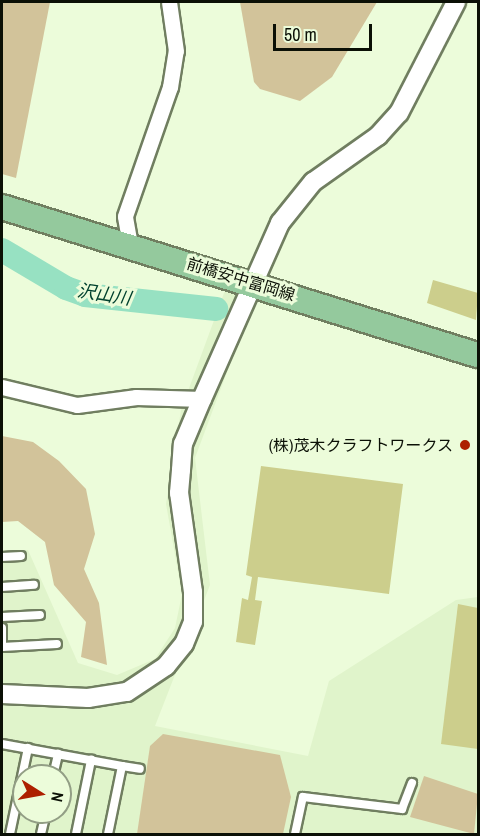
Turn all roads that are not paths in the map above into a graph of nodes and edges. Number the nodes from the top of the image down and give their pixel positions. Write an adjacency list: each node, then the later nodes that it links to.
1 (169, 2): 4 (street)
2 (456, 2): 5 (street)
3 (2, 207): 4 (main road, 前橋安中富岡線)
4 (130, 245): 5 (main road, 前橋安中富岡線)
5 (254, 283): 6 (main road, 前橋安中富岡線); 8 (street)
6 (478, 355)
7 (2, 387): 8 (street)
8 (202, 399): 18 (street)
9 (21, 556): 10 (lane)
10 (2, 557)
11 (34, 585): 12 (lane)
12 (2, 587)
13 (40, 615): 14 (lane)
14 (2, 617)
15 (2, 628): 17 (lane)
16 (57, 644): 17 (lane)
17 (2, 647)
18 (2, 694)
19 (2, 744): 20 (lane)
20 (27, 748): 21 (lane); 27 (lane)
21 (58, 754): 22 (lane); 23 (lane)
22 (91, 760): 24 (lane); 28 (lane)
23 (56, 764)
24 (122, 766): 25 (lane); 29 (lane)
25 (140, 769)
26 (412, 783): 30 (lane)
27 (10, 834)
28 (76, 834)
29 (108, 834)
30 (295, 834)

